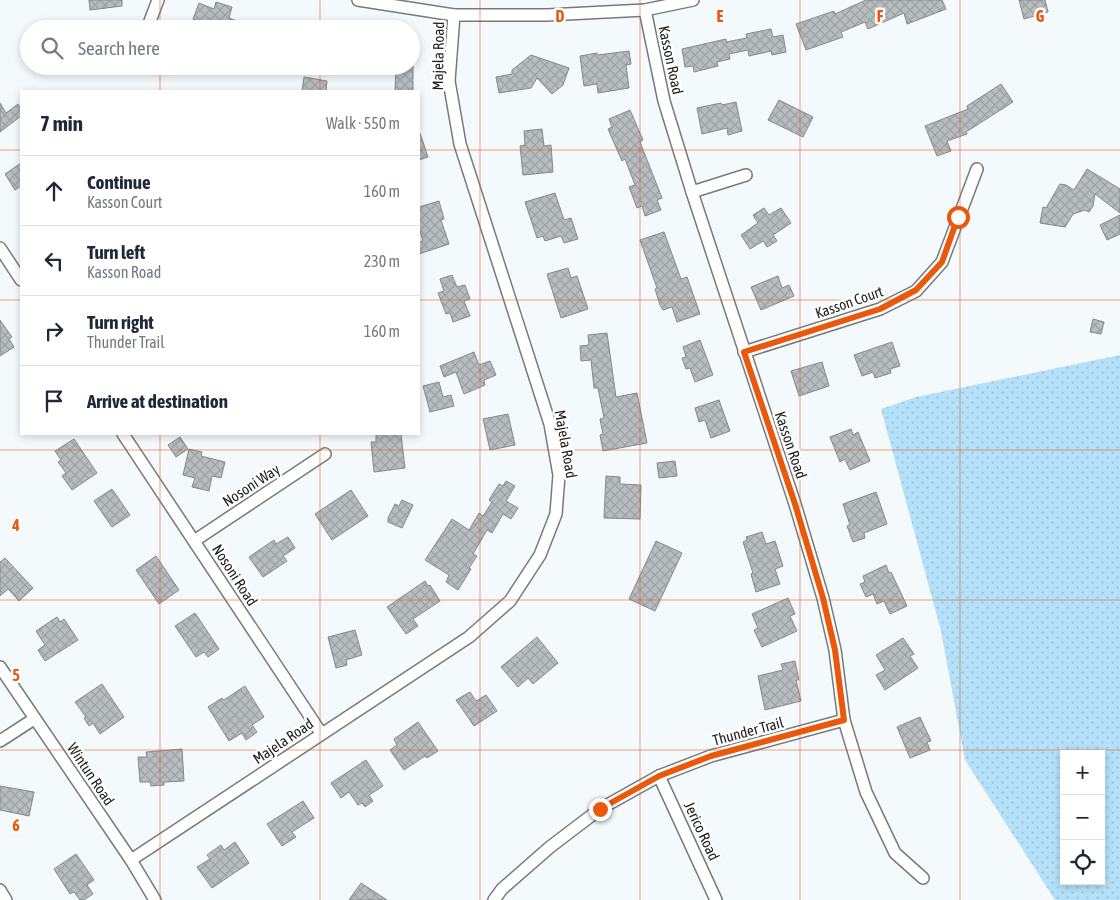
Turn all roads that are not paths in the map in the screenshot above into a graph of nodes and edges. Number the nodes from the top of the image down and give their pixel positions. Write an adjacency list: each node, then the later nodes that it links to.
1 (158, 0): 6 (street)
2 (358, 0): 5 (street)
3 (693, 0): 4 (street)
4 (645, 10): 5 (street); 9 (street, Kasson Road)
5 (454, 15): 19 (street, Majela Road)
6 (150, 20)
7 (977, 169): 12 (street, Kasson Court)
8 (746, 175): 9 (street)
9 (692, 192): 12 (street, Kasson Road)
10 (0, 248): 11 (street)
11 (20, 278)
12 (744, 352): 18 (street, Kasson Road)
13 (124, 435): 15 (street, Nosoni Road)
14 (325, 454): 15 (street, Nosoni Way)
15 (194, 541): 19 (street, Nosoni Road)
16 (0, 667): 17 (street, Wintun Road)
17 (34, 719): 20 (street); 22 (street, Wintun Road)
18 (844, 720): 21 (street, Thunder Trail); 23 (street, Kasson Road)
19 (321, 733): 22 (street, Majela Road)
20 (0, 741)
21 (659, 776): 27 (street, Thunder Trail); 28 (street, Jerico Road)
22 (131, 860): 26 (street, Wintun Road)
23 (923, 878)
24 (0, 890): 25 (street)
25 (6, 900)
26 (155, 900)
27 (494, 900)
28 (716, 900)

